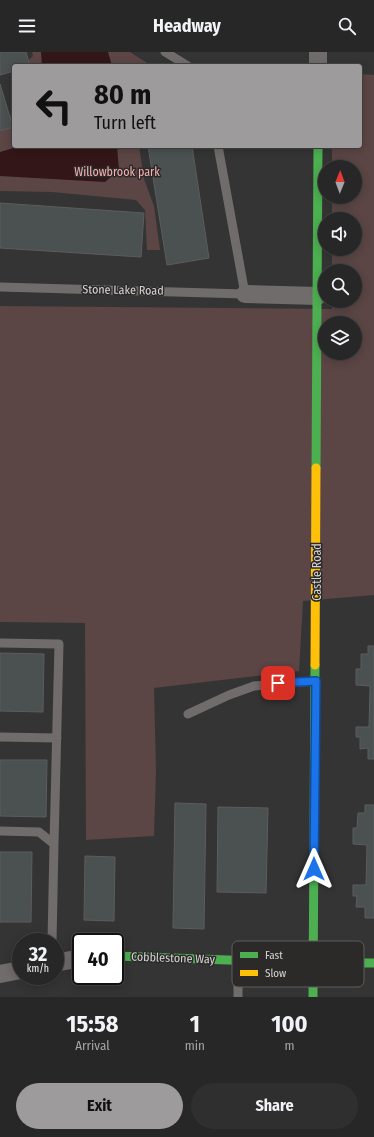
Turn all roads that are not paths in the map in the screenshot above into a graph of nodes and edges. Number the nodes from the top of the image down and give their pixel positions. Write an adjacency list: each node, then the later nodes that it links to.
1 (165, 52): 3 (lane)
2 (318, 52): 4 (street)
3 (185, 64)
4 (318, 64)
5 (218, 148): 9 (lane)
6 (318, 148): 7 (street, Castle Road)
7 (318, 264)
8 (0, 287): 9 (lane, Stone Lake Road)
9 (245, 294): 10 (street, Stone Lake Road)
10 (318, 296): 12 (street, Castle Road)
11 (0, 643): 15 (lane)
12 (316, 681): 13 (lane); 19 (street, Castle Road)
13 (188, 714)
14 (0, 737): 15 (lane)
15 (57, 738): 17 (lane)
16 (0, 831): 17 (lane)
17 (54, 844): 18 (lane)
18 (52, 933)
19 (314, 941)
20 (124, 956): 21 (street, Cobblestone Way)
21 (232, 960)
22 (12, 972): 23 (street)
23 (0, 974)
24 (313, 987): 25 (street, Castle Road)
25 (313, 997)

